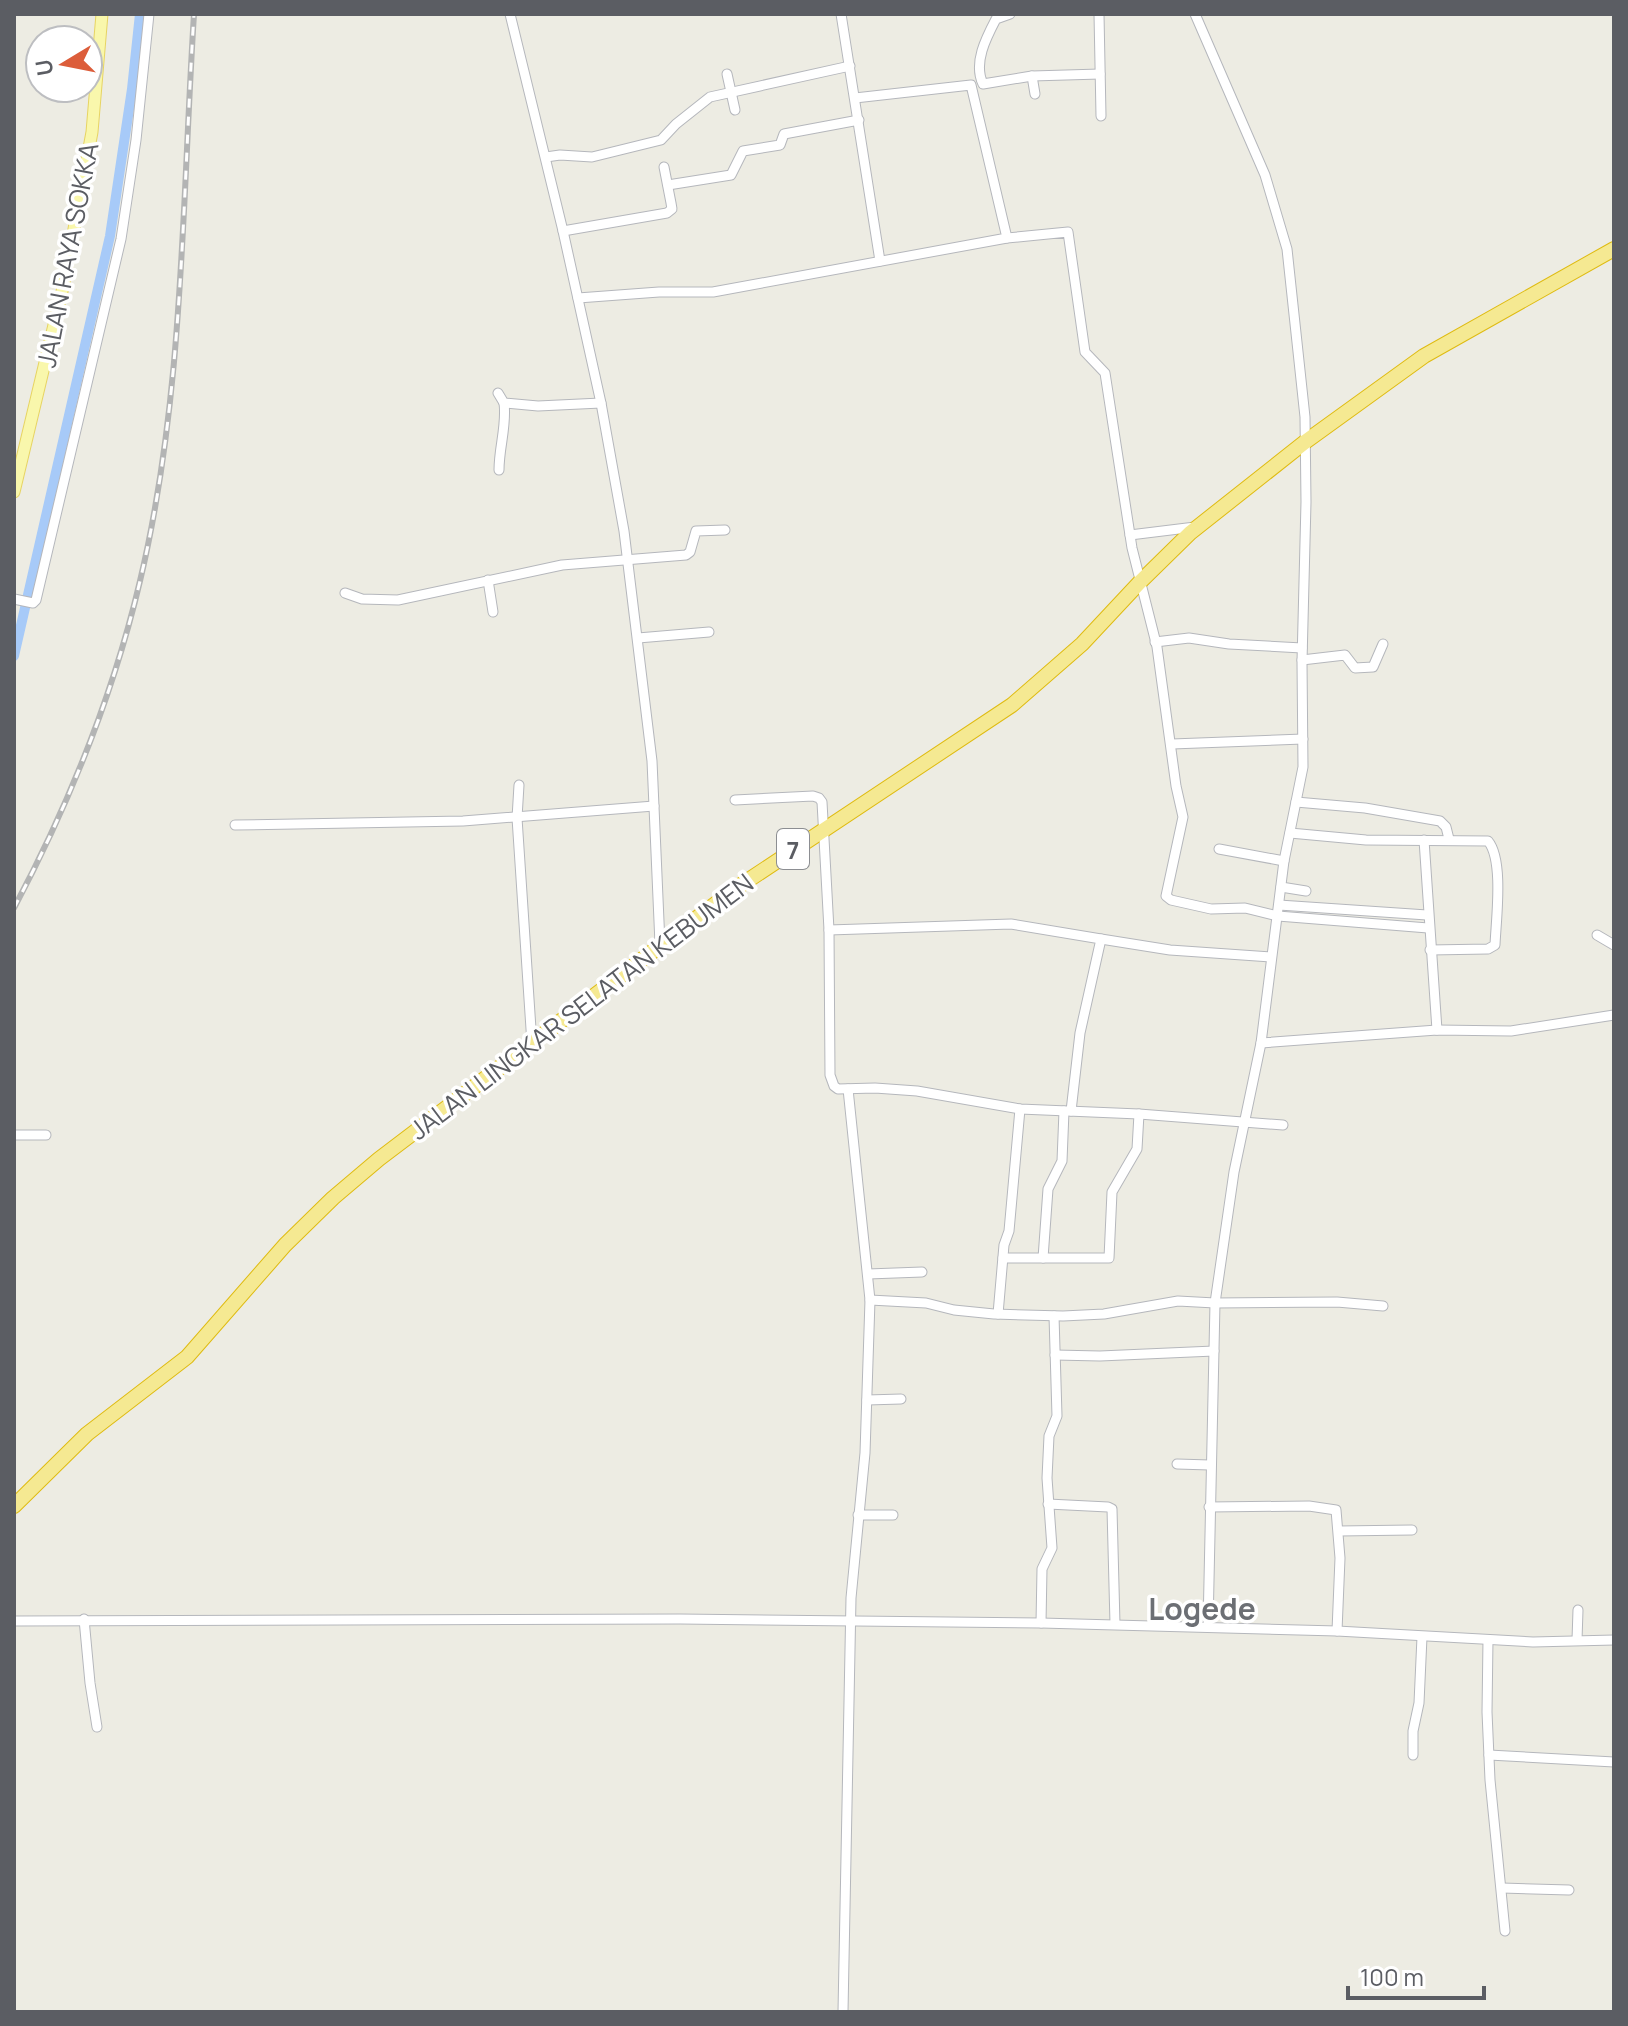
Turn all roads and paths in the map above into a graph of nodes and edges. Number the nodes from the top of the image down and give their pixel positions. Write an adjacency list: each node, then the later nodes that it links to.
1 (102, 14): 33 (main road, JALAN RAYA SOKKA)
2 (149, 14): 41 (street)
3 (510, 14): 20 (street)
4 (841, 14): 8 (street)
5 (1010, 14): 12 (street)
6 (1099, 14): 10 (street)
7 (1195, 14): 31 (street)
8 (850, 66): 13 (street); 16 (street)
9 (727, 74): 13 (street)
10 (1100, 74): 11 (street); 18 (street)
11 (1032, 76): 12 (street); 15 (street)
12 (983, 84): 14 (street)
13 (731, 92): 17 (street); 20 (street)
14 (975, 93): 16 (street); 24 (street)
15 (1035, 94)
16 (855, 98): 19 (street)
17 (735, 110)
18 (1101, 116)
19 (859, 120): 22 (street); 26 (street)
20 (546, 157): 23 (street)
21 (664, 167): 22 (street)
22 (668, 185): 23 (street)
23 (563, 231): 27 (street)
24 (1007, 238): 26 (street); 36 (street)
25 (1614, 249): 31 (highway, JALAN LINGKAR SELATAN KEBUMEN / 7)
26 (880, 261): 27 (street)
27 (578, 298): 30 (street)
28 (498, 393): 29 (street)
29 (504, 403): 30 (street); 32 (street)
30 (601, 403): 37 (street)
31 (1305, 442): 34 (highway, JALAN LINGKAR SELATAN KEBUMEN / 7); 47 (street)
32 (499, 470)
33 (14, 492)
34 (1198, 526): 36 (street); 39 (highway, JALAN LINGKAR SELATAN KEBUMEN / 7)
35 (725, 530): 37 (street)
36 (1130, 535): 39 (street)
37 (628, 560): 38 (street); 44 (street)
38 (488, 580): 40 (street); 42 (street)
39 (1140, 582): 45 (street); 57 (highway, JALAN LINGKAR SELATAN KEBUMEN / 7)
40 (345, 593)
41 (14, 599)
42 (493, 612)
43 (709, 632): 44 (street)
44 (638, 638): 54 (street)
45 (1155, 642): 47 (street); 50 (street)
46 (1383, 644): 48 (street)
47 (1302, 648): 48 (street)
48 (1302, 660): 49 (street)
49 (1303, 739): 50 (street); 53 (street)
50 (1172, 744): 65 (street)
51 (519, 785): 55 (street)
52 (735, 800): 57 (street)
53 (1296, 802): 58 (street); 59 (street)
54 (654, 806): 55 (street); 71 (street)
55 (517, 818): 56 (street); 78 (street)
56 (235, 825)
57 (822, 830): 68 (street); 71 (highway, JALAN LINGKAR SELATAN KEBUMEN / 7)
58 (1290, 833): 60 (street); 62 (street)
59 (1449, 839): 60 (street); 73 (street)
60 (1424, 840): 66 (street)
61 (1219, 849): 62 (street)
62 (1284, 861): 63 (street)
63 (1281, 887): 64 (street); 65 (street)
64 (1306, 891)
65 (1279, 911): 66 (street); 67 (street); 74 (street)
66 (1427, 915): 67 (street)
67 (1428, 928): 73 (street)
68 (829, 930): 70 (street); 79 (street)
69 (1597, 935): 72 (street)
70 (1101, 939): 74 (street); 81 (street)
71 (660, 944): 78 (highway, JALAN LINGKAR SELATAN KEBUMEN / 7)
72 (1614, 945)
73 (1430, 950): 76 (street)
74 (1271, 957): 77 (street)
75 (1614, 1015): 76 (street)
76 (1437, 1030): 77 (street)
77 (1261, 1043): 83 (street)
78 (532, 1044): 103 (highway, JALAN LINGKAR SELATAN KEBUMEN / 7)
79 (848, 1089): 80 (street); 90 (street)
80 (1020, 1109): 81 (street); 87 (street)
81 (1067, 1111): 82 (street); 88 (street)
82 (1139, 1114): 83 (street); 88 (street)
83 (1244, 1123): 84 (street); 92 (street)
84 (1283, 1125)
85 (14, 1135): 86 (street)
86 (46, 1135)
87 (1003, 1258): 88 (street); 94 (street)
88 (1043, 1258)
89 (922, 1272): 90 (street)
90 (868, 1274): 91 (street)
91 (870, 1300): 94 (street); 99 (street)
92 (1215, 1303): 93 (street); 95 (street); 96 (street)
93 (1383, 1306)
94 (998, 1314): 95 (street)
95 (1054, 1316): 97 (street)
96 (1214, 1351): 97 (street); 101 (street)
97 (1055, 1355): 102 (street)
98 (901, 1399): 99 (street)
99 (867, 1400): 105 (street)
100 (1177, 1464): 101 (street)
101 (1210, 1465): 104 (street)
102 (1048, 1504): 113 (street); 114 (street)
103 (14, 1506)
104 (1209, 1507): 108 (street); 115 (street)
105 (858, 1515): 106 (street); 112 (street)
106 (893, 1515)
107 (1412, 1530): 108 (street)
108 (1339, 1531): 116 (street)
109 (1578, 1610): 119 (street)
110 (84, 1619): 111 (street); 112 (street); 121 (street)
111 (14, 1621)
112 (851, 1623): 113 (street); 128 (street)
113 (1041, 1623): 114 (street)
114 (1115, 1624): 115 (street)
115 (1208, 1627): 116 (street)
116 (1337, 1631): 117 (street)
117 (1422, 1637): 118 (street); 122 (street)
118 (1488, 1640): 119 (street); 123 (street)
119 (1577, 1640): 120 (street)
120 (1614, 1640)
121 (97, 1727)
122 (1413, 1755)
123 (1489, 1755): 124 (street); 125 (street)
124 (1614, 1762)
125 (1502, 1888): 126 (street); 127 (street)
126 (1569, 1890)
127 (1505, 1931)
128 (843, 2012)

